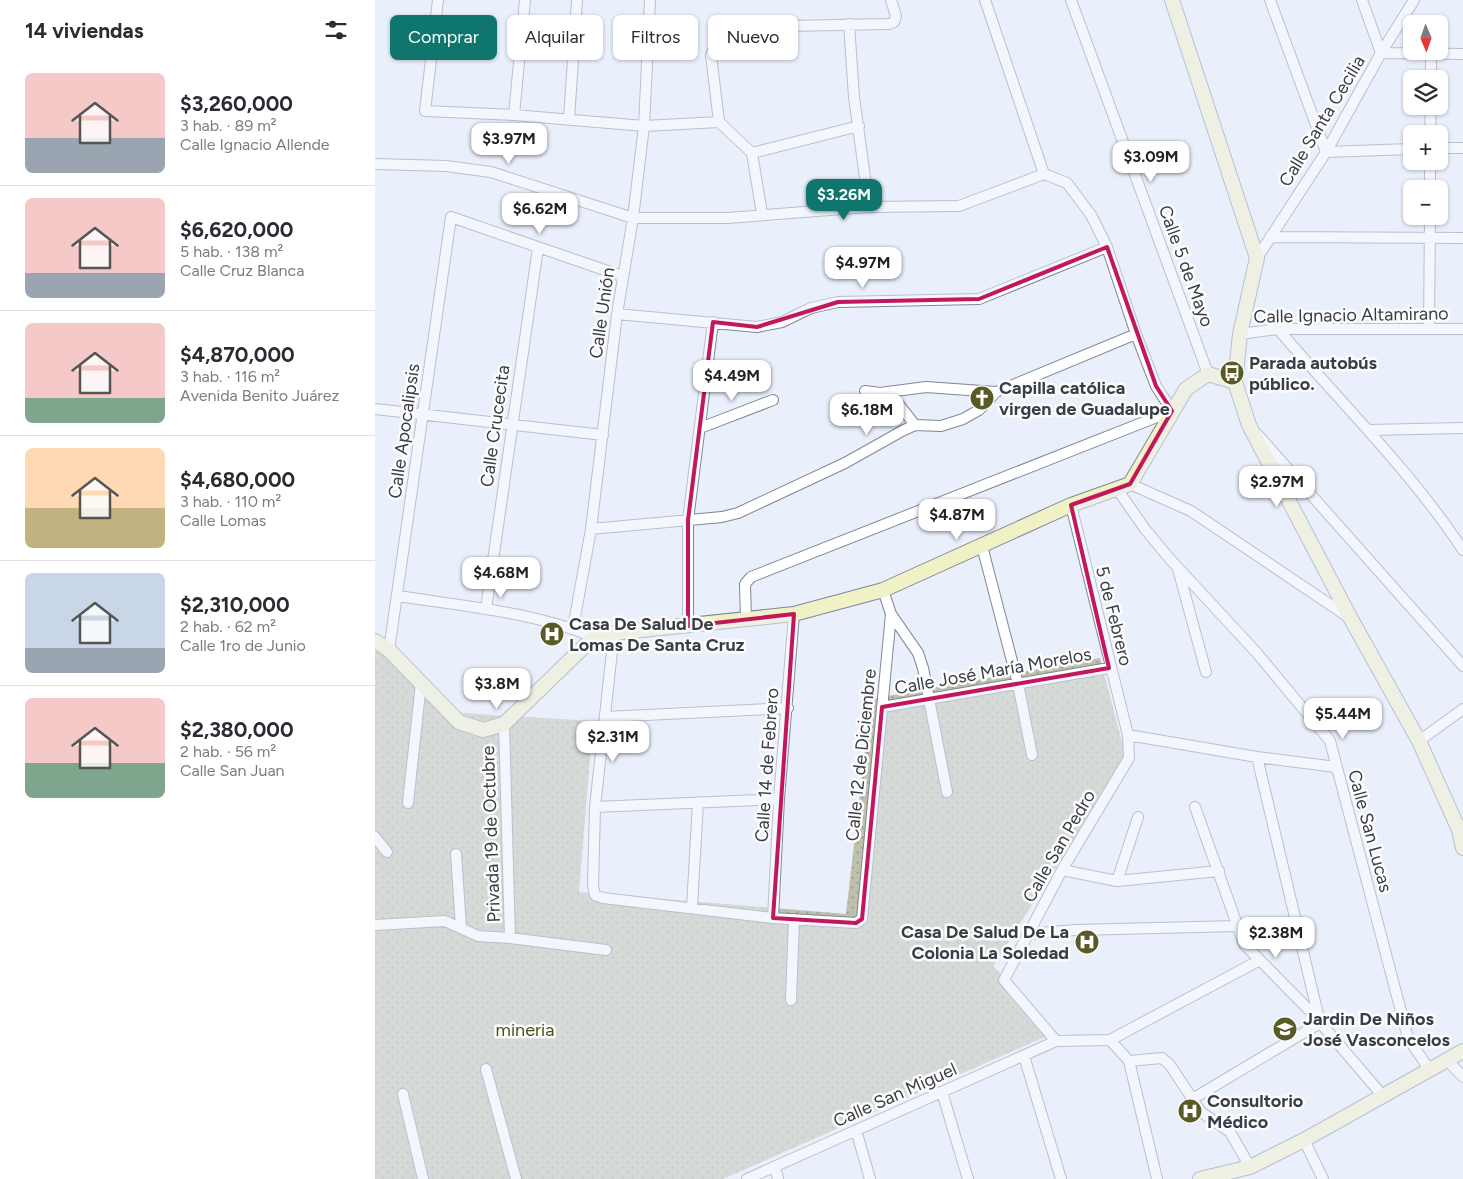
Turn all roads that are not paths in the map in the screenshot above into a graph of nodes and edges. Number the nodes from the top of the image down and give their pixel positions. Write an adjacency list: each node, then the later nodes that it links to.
1 (437, 0): 17 (street)
2 (525, 0): 17 (street)
3 (577, 0): 18 (street)
4 (651, 0): 20 (street, Calle Unión)
5 (891, 0): 12 (street)
6 (985, 0): 28 (street)
7 (1071, 0): 47 (street, Calle 5 de Mayo)
8 (1173, 0): 38 (street)
9 (1270, 0): 25 (street)
10 (1362, 0): 13 (street)
11 (1414, 0): 13 (street, Calle Santa Cecilia)
12 (849, 24): 19 (street); 21 (street)
13 (1381, 53): 14 (street); 25 (street, Calle Santa Cecilia)
14 (1403, 53)
15 (1448, 54): 16 (street)
16 (1463, 54)
17 (514, 115): 18 (street)
18 (569, 119): 20 (street)
19 (719, 122): 20 (street); 26 (street)
20 (643, 126): 31 (street, Calle Unión)
21 (859, 126): 26 (street); 29 (street)
22 (1448, 148): 23 (street)
23 (1463, 148)
24 (1403, 149): 25 (street)
25 (1326, 152): 33 (street, Calle Santa Cecilia)
26 (752, 153): 30 (street)
27 (375, 164): 31 (street)
28 (1045, 174): 29 (street); 36 (street)
29 (869, 207): 30 (street)
30 (762, 214): 31 (street)
31 (633, 218): 39 (street, Calle Unión)
32 (1430, 225): 34 (street)
33 (1270, 237): 34 (street); 38 (street, Calle Santa Cecilia)
34 (1430, 237): 35 (street); 42 (street)
35 (1463, 238)
36 (1107, 247): 41 (street); 45 (street)
37 (538, 248): 39 (street); 55 (street, Calle Apocalipsis); 56 (street, Calle Crucecita)
38 (1257, 258): 46 (street)
39 (622, 276): 40 (street, Calle Unión)
40 (617, 314): 41 (street); 62 (street, Calle Unión)
41 (713, 322): 59 (street)
42 (1429, 328): 43 (street, Calle Ignacio Altamirano); 44 (street, Calle Ignacio Altamirano)
43 (1278, 329): 46 (street, Calle Ignacio Altamirano); 61 (street)
44 (1463, 329)
45 (1136, 334): 51 (street); 54 (street)
46 (1240, 334): 48 (street)
47 (1208, 374): 48 (street); 54 (street)
48 (1235, 382): 58 (street)
49 (865, 391): 50 (street)
50 (889, 392): 51 (street); 57 (street)
51 (996, 392): 57 (street)
52 (773, 400): 59 (street)
53 (375, 409): 55 (street)
54 (1172, 411): 63 (street); 76 (street)
55 (422, 413): 56 (street); 71 (street, Calle Apocalipsis)
56 (511, 424): 62 (street); 72 (street, Calle Crucecita)
57 (915, 425): 65 (street)
58 (1249, 425): 75 (street); 83 (street)
59 (700, 428): 65 (street)
60 (1463, 428): 61 (street)
61 (1368, 430): 68 (street)
62 (603, 435): 66 (street, Calle Unión)
63 (1123, 486): 64 (street); 69 (street, Calle San Lucas); 75 (street)
64 (1071, 506): 67 (street); 84 (street, 5 de Febrero)
65 (688, 520): 66 (street); 77 (street)
66 (591, 529): 78 (street, Calle Unión)
67 (982, 546): 70 (street); 87 (street)
68 (1463, 550)
69 (1178, 568): 85 (street); 98 (street, Calle San Lucas)
70 (883, 590): 73 (street); 74 (street, Calle 12 de Diciembre)
71 (398, 596): 72 (street); 82 (street, Calle Apocalipsis)
72 (486, 609): 78 (street)
73 (794, 614): 76 (street); 90 (street, Calle 14 de Febrero)
74 (891, 614): 88 (street); 89 (street, Calle 12 de Diciembre)
75 (1351, 619): 95 (street)
76 (746, 620): 77 (street)
77 (688, 626): 79 (street)
78 (573, 628): 80 (street)
79 (614, 633): 80 (street); 92 (street)
80 (594, 637): 93 (street)
81 (375, 641): 82 (street)
82 (389, 650): 86 (street)
83 (1463, 666)
84 (1109, 668): 87 (street, Calle José María Morelos); 94 (street, 5 de Febrero)
85 (1206, 672)
86 (421, 683): 93 (street); 102 (street)
87 (1018, 684): 88 (street, Calle José María Morelos); 96 (street)
88 (931, 698): 89 (street, Calle José María Morelos); 99 (street)
89 (882, 707): 115 (street, Calle 12 de Diciembre)
90 (788, 708): 92 (street); 100 (street, Calle 14 de Febrero)
91 (1463, 709): 95 (street)
92 (605, 718): 103 (street)
93 (504, 724): 120 (street, Privada 19 de Octubre)
94 (1128, 735): 97 (street); 110 (street, Calle San Pedro)
95 (1419, 741): 107 (street)
96 (1032, 755)
97 (1257, 757): 98 (street); 124 (street)
98 (1336, 767): 132 (street, Calle San Lucas)
99 (947, 792)
100 (779, 799): 101 (street); 114 (street, Calle 14 de Febrero)
101 (698, 802): 103 (street); 113 (street)
102 (407, 803)
103 (595, 807): 113 (street)
104 (1195, 807): 111 (street)
105 (1138, 817): 112 (street)
106 (375, 837): 108 (street)
107 (1463, 848)
108 (387, 852)
109 (455, 854): 118 (street)
110 (1062, 870): 112 (street); 119 (street, Calle San Pedro)
111 (1219, 871): 112 (street); 117 (street)
112 (1117, 880)
113 (692, 907): 114 (street)
114 (773, 918): 115 (street)
115 (794, 920): 123 (street)
116 (375, 925): 118 (street)
117 (1237, 926): 119 (street); 122 (street)
118 (461, 927): 120 (street)
119 (1027, 934): 126 (street, Calle San Pedro)
120 (510, 938): 121 (street, Privada 19 de Octubre)
121 (605, 950)
122 (1261, 960): 124 (street); 125 (street)
123 (791, 1000)
124 (1321, 1023): 136 (street); 137 (street)
125 (1110, 1040): 126 (street); 130 (street)
126 (1056, 1041): 128 (street, Calle San Miguel)
127 (1463, 1051): 129 (street)
128 (1024, 1056): 134 (street, Calle San Miguel); 148 (street)
129 (1446, 1059): 132 (street); 133 (street)
130 (1129, 1061): 137 (street); 149 (street)
131 (486, 1069): 143 (street)
132 (1429, 1069): 136 (street)
133 (1463, 1077)
134 (942, 1092): 138 (street, Calle San Miguel); 147 (street)
135 (403, 1094): 142 (street)
136 (1383, 1095): 139 (street)
137 (1194, 1098): 141 (street)
138 (856, 1130): 140 (street, Calle San Miguel); 146 (street)
139 (1304, 1140): 141 (street); 151 (street)
140 (775, 1167): 144 (street, Calle San Miguel); 145 (street)
141 (1251, 1167): 150 (street)
142 (423, 1179)
143 (515, 1179)
144 (747, 1179)
145 (779, 1179)
146 (871, 1179)
147 (968, 1179)
148 (1061, 1179)
149 (1157, 1179)
150 (1200, 1179)
151 (1323, 1179)

